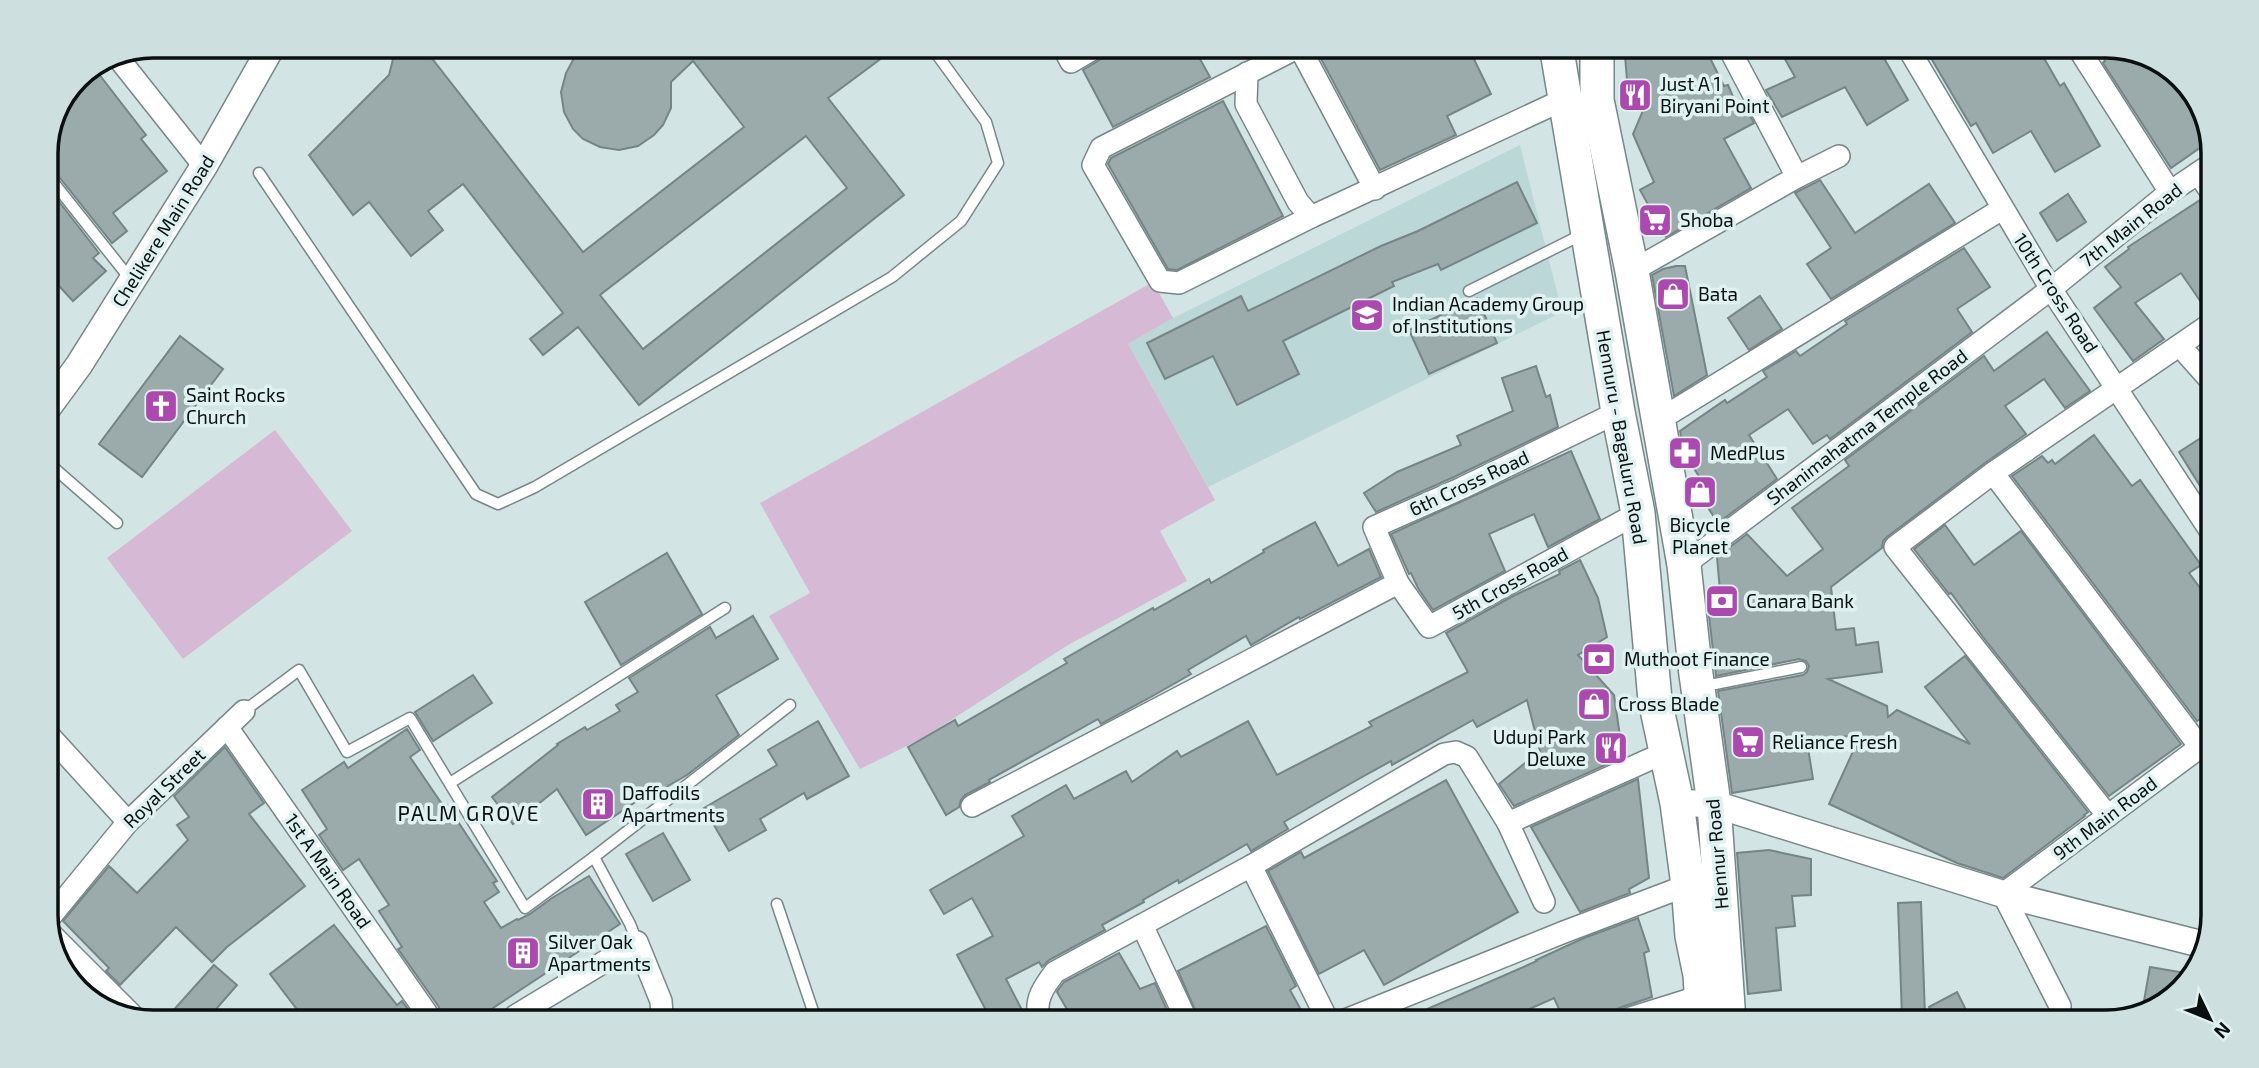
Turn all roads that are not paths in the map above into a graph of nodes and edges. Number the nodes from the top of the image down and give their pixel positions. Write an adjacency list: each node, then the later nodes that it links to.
1 (265, 58): 14 (street, Chelikere Main Road)
2 (940, 58): 16 (lane)
3 (1277, 58): 11 (street)
4 (1305, 58): 19 (street)
5 (1558, 58): 12 (main road, Hennuru - Bagaluru Road)
6 (1597, 58): 24 (main road, Hennuru - Bagaluru Road)
7 (1734, 58): 17 (street)
8 (1914, 58): 21 (street, 10th Cross Road)
9 (2085, 58): 20 (street)
10 (122, 63): 14 (street)
11 (1247, 73): 22 (street); 22 (street)
12 (1565, 99): 19 (street); 23 (main road, Hennuru - Bagaluru Road)
13 (1839, 156): 17 (street)
14 (204, 166): 25 (street, Chelikere Main Road)
15 (2201, 171): 20 (street, 7th Main Road)
16 (259, 173)
17 (1797, 177): 24 (street)
18 (58, 188): 25 (lane)
19 (1375, 189): 22 (street)
20 (2170, 192): 26 (street, 7th Main Road)
21 (2002, 209): 26 (street, 10th Cross Road); 34 (street)
22 (1311, 217)
23 (1587, 232): 27 (lane); 33 (main road, Hennuru - Bagaluru Road)
24 (1632, 271): 34 (main road, Hennuru - Bagaluru Road)
25 (131, 280): 32 (street, Chelikere Main Road)
26 (2051, 289): 31 (street, 10th Cross Road); 40 (street, Shanimahatma Temple Road)
27 (1469, 291)
28 (2201, 330): 29 (street)
29 (2180, 346): 30 (street); 31 (street)
30 (2201, 370)
31 (2118, 388): 36 (street); 38 (street, 10th Cross Road)
32 (58, 389)
33 (1618, 412): 37 (main road, Hennuru - Bagaluru Road); 41 (street, 6th Cross Road)
34 (1659, 420): 40 (main road, Hennuru - Bagaluru Road)
35 (58, 471): 39 (lane)
36 (1993, 473): 48 (street); 56 (street)
37 (1638, 513): 41 (street, 5th Cross Road); 51 (main road, Hennuru - Bagaluru Road)
38 (2201, 517)
39 (117, 523)
40 (1684, 565): 44 (main road, Hennuru - Bagaluru Road)
41 (1398, 583): 55 (street)
42 (725, 608): 52 (lane)
43 (1801, 667): 44 (lane)
44 (1697, 688): 54 (main road, Hennur Road)
45 (790, 705): 59 (lane)
46 (244, 711): 47 (street, Royal Street); 52 (lane, Royal Street)
47 (227, 727): 57 (street, Royal Street); 72 (street, 1st A Main Road)
48 (2201, 742)
49 (58, 745): 57 (street)
50 (2201, 746): 56 (street, 9th Main Road)
51 (1666, 752): 53 (main road, Hennuru - Bagaluru Road); 58 (street)
52 (450, 783): 59 (lane)
53 (1677, 803): 54 (street); 61 (main road)
54 (1714, 804): 62 (street); 80 (main road, Hennur Road)
55 (972, 806)
56 (2108, 816): 62 (street, 9th Main Road)
57 (128, 822): 65 (street, Royal Street)
58 (1507, 823): 60 (street); 63 (street)
59 (594, 857): 67 (lane)
60 (1251, 866): 66 (street); 78 (street)
61 (1688, 885): 71 (main road); 79 (street)
62 (2003, 894): 68 (street); 81 (street)
63 (1544, 902)
64 (776, 904): 75 (lane)
65 (58, 907)
66 (1142, 925): 76 (street); 77 (street)
67 (636, 942): 73 (street); 74 (street)
68 (2196, 943)
69 (63, 946): 70 (street)
70 (121, 1004)
71 (1702, 1009)
72 (424, 1010)
73 (525, 1010)
74 (662, 1010)
75 (813, 1010)
76 (1038, 1010)
77 (1182, 1010)
78 (1323, 1010)
79 (1370, 1010)
80 (1729, 1010)
81 (2060, 1010)

